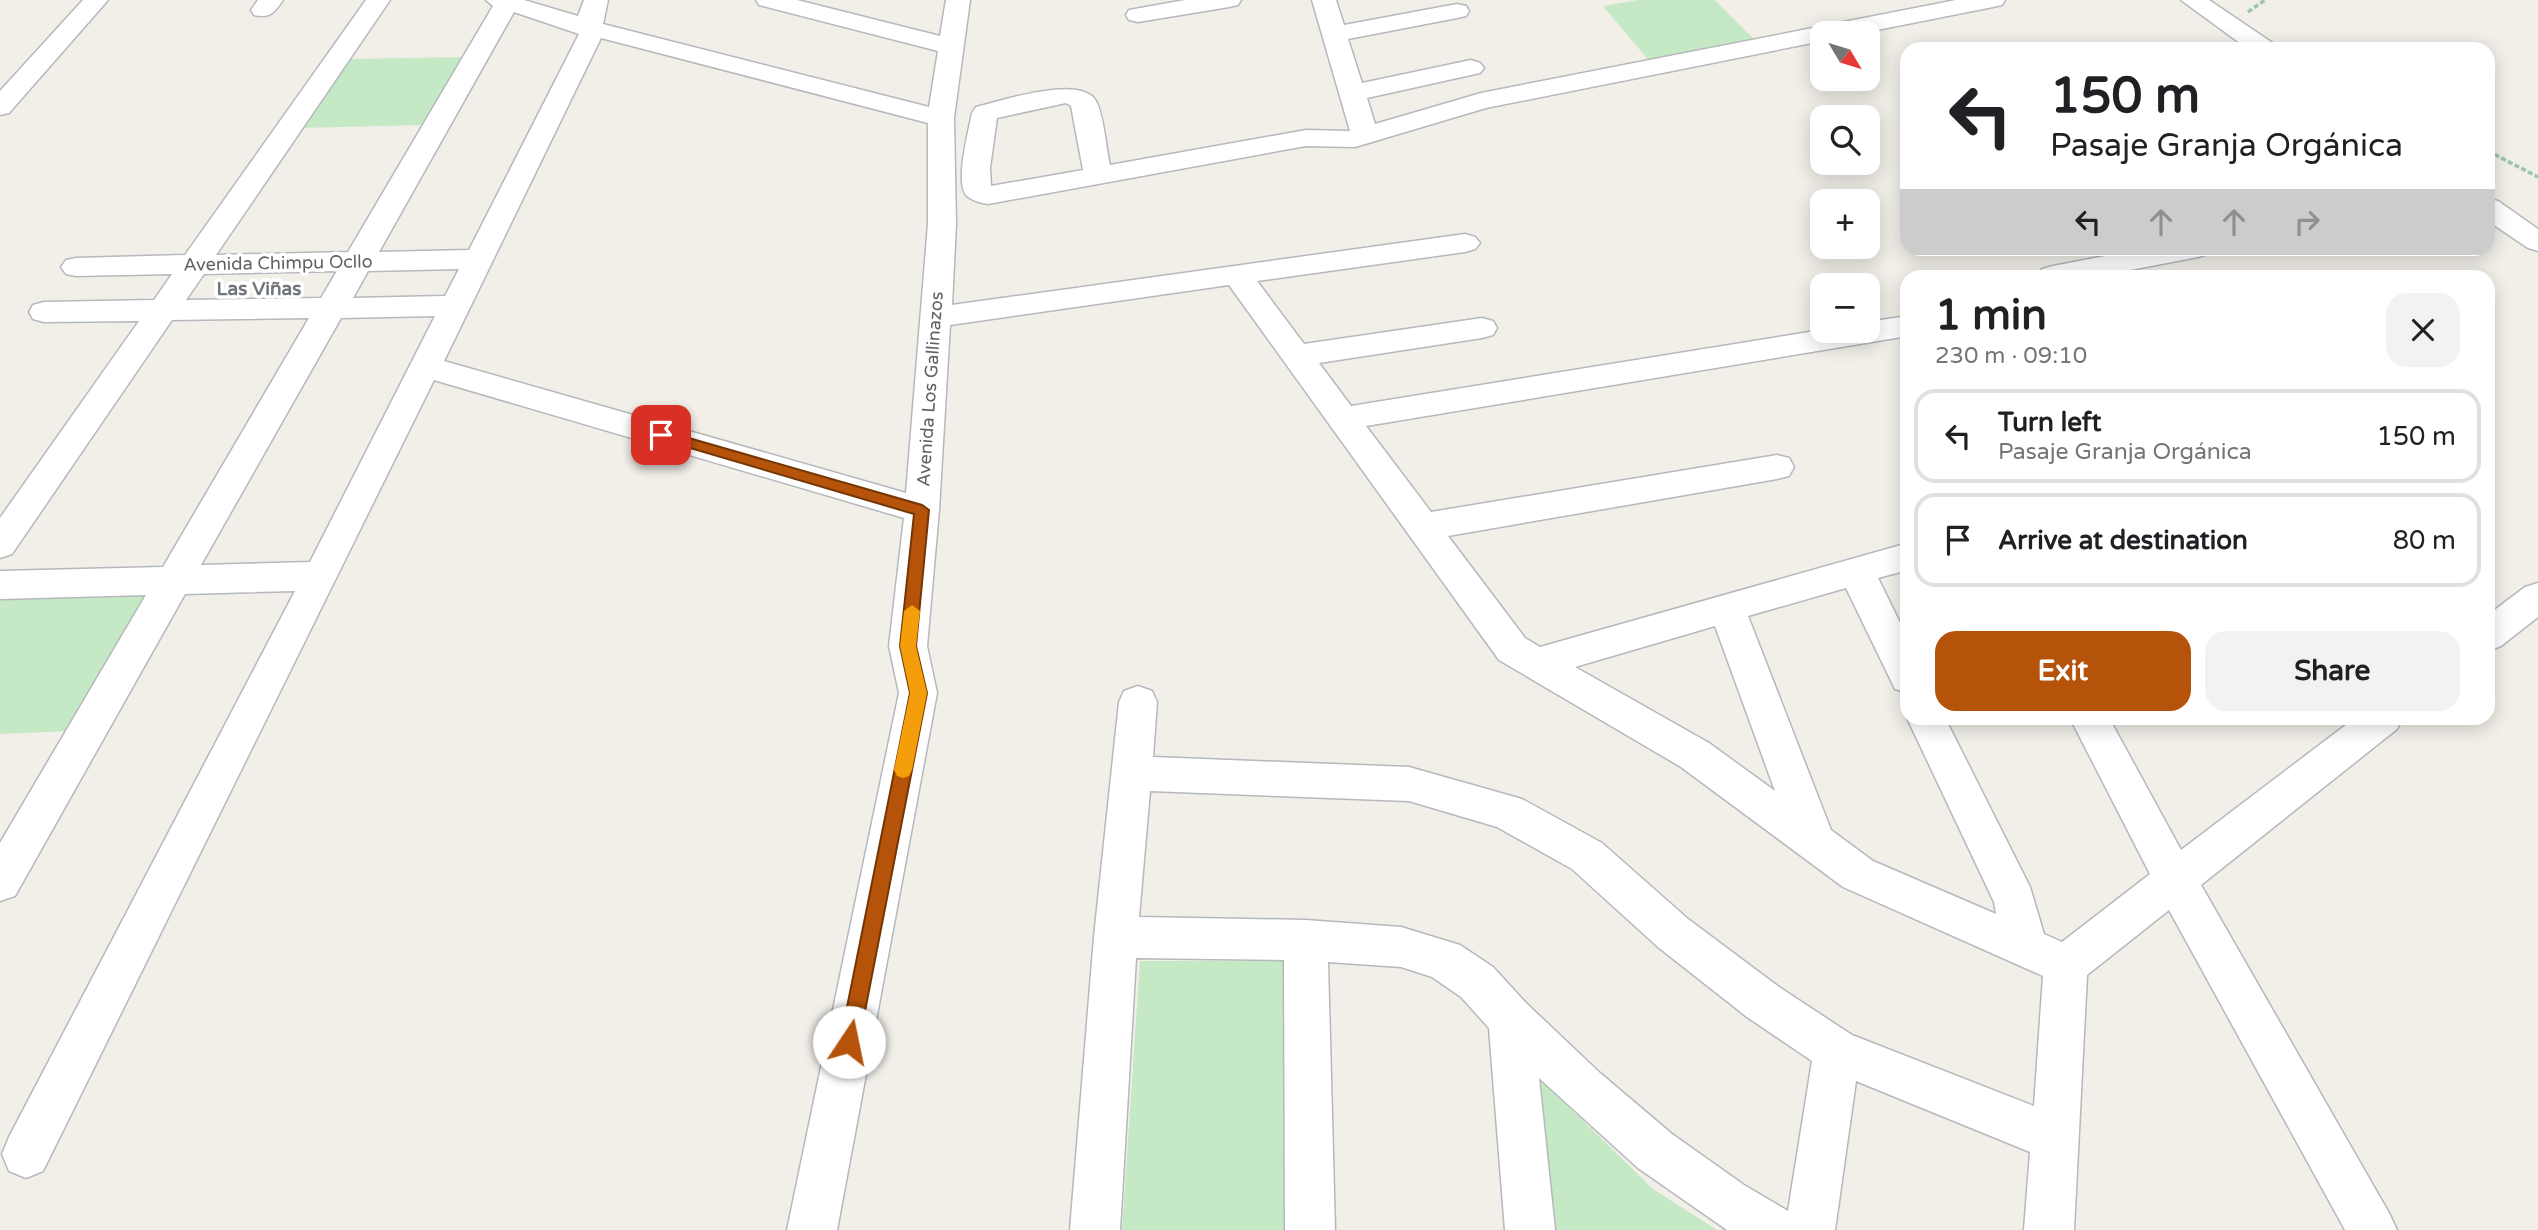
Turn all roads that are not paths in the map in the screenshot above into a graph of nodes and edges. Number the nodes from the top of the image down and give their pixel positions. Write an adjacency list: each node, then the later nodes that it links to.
1 (96, 0): 19 (street)
2 (378, 0): 29 (street)
3 (768, 0): 10 (street)
4 (958, 0): 16 (street, Avenida Los Gallinazos)
5 (1229, 0): 13 (street)
6 (1324, 0): 14 (street)
7 (1993, 0): 21 (street)
8 (2193, 0): 15 (street)
9 (503, 1): 12 (street); 28 (street)
10 (819, 6): 16 (street)
11 (1457, 11): 14 (street)
12 (593, 14): 20 (street); 27 (street)
13 (1138, 15)
14 (1335, 34): 18 (street)
15 (2255, 42)
16 (952, 47): 20 (street, Avenida Los Gallinazos)
17 (1471, 68): 18 (street)
18 (1352, 93): 21 (street)
19 (0, 107)
20 (941, 118): 37 (street, Avenida Los Gallinazos)
21 (1365, 136): 22 (street)
22 (1098, 176): 22 (street)
23 (2495, 212): 24 (street)
24 (2538, 242)
25 (1465, 243): 32 (street)
26 (2157, 256): 31 (street)
27 (481, 259): 28 (street, Avenida Chimpu Ocllo); 33 (street)
28 (358, 261): 29 (street, Avenida Chimpu Ocllo); 34 (street)
29 (194, 265): 30 (street, Avenida Chimpu Ocllo); 35 (street)
30 (76, 267)
31 (2084, 270)
32 (1237, 275): 37 (street); 40 (street)
33 (457, 306): 34 (street); 41 (street)
34 (331, 308): 35 (street); 50 (street)
35 (163, 310): 36 (street); 46 (street)
36 (44, 312)
37 (936, 317): 44 (street, Avenida Los Gallinazos)
38 (1900, 327): 42 (street)
39 (1482, 328): 40 (street)
40 (1296, 356): 42 (street)
41 (426, 367): 44 (street); 49 (street)
42 (1342, 419): 45 (street)
43 (1777, 467): 45 (street)
44 (922, 510): 73 (street, Avenida Los Gallinazos)
45 (1422, 527): 56 (street)
46 (0, 545)
47 (1900, 558): 48 (street)
48 (1856, 571): 53 (street); 55 (street)
49 (321, 576): 50 (street); 72 (street)
50 (174, 580): 51 (street); 64 (street)
51 (0, 586)
52 (2538, 597): 54 (street)
53 (1727, 608): 56 (street); 62 (street)
54 (2495, 631)
55 (1900, 662)
56 (1536, 663): 62 (street)
57 (1138, 702): 61 (street)
58 (1929, 725): 67 (street)
59 (2092, 725): 63 (street)
60 (2374, 725): 63 (street)
61 (1133, 773): 65 (street); 70 (street)
62 (1815, 843): 67 (street)
63 (2175, 880): 68 (street); 80 (street)
64 (0, 882)
65 (1116, 937): 66 (street); 74 (street)
66 (1306, 940): 69 (street); 75 (street)
67 (2025, 947): 68 (street)
68 (2066, 965): 71 (street)
69 (1511, 1019): 76 (street); 77 (street)
70 (1837, 1051): 71 (street); 78 (street)
71 (2053, 1137): 79 (street)
72 (26, 1154)
73 (812, 1230)
74 (1095, 1230)
75 (1310, 1230)
76 (1530, 1230)
77 (1773, 1230)
78 (1811, 1230)
79 (2049, 1230)
80 (2372, 1230)

